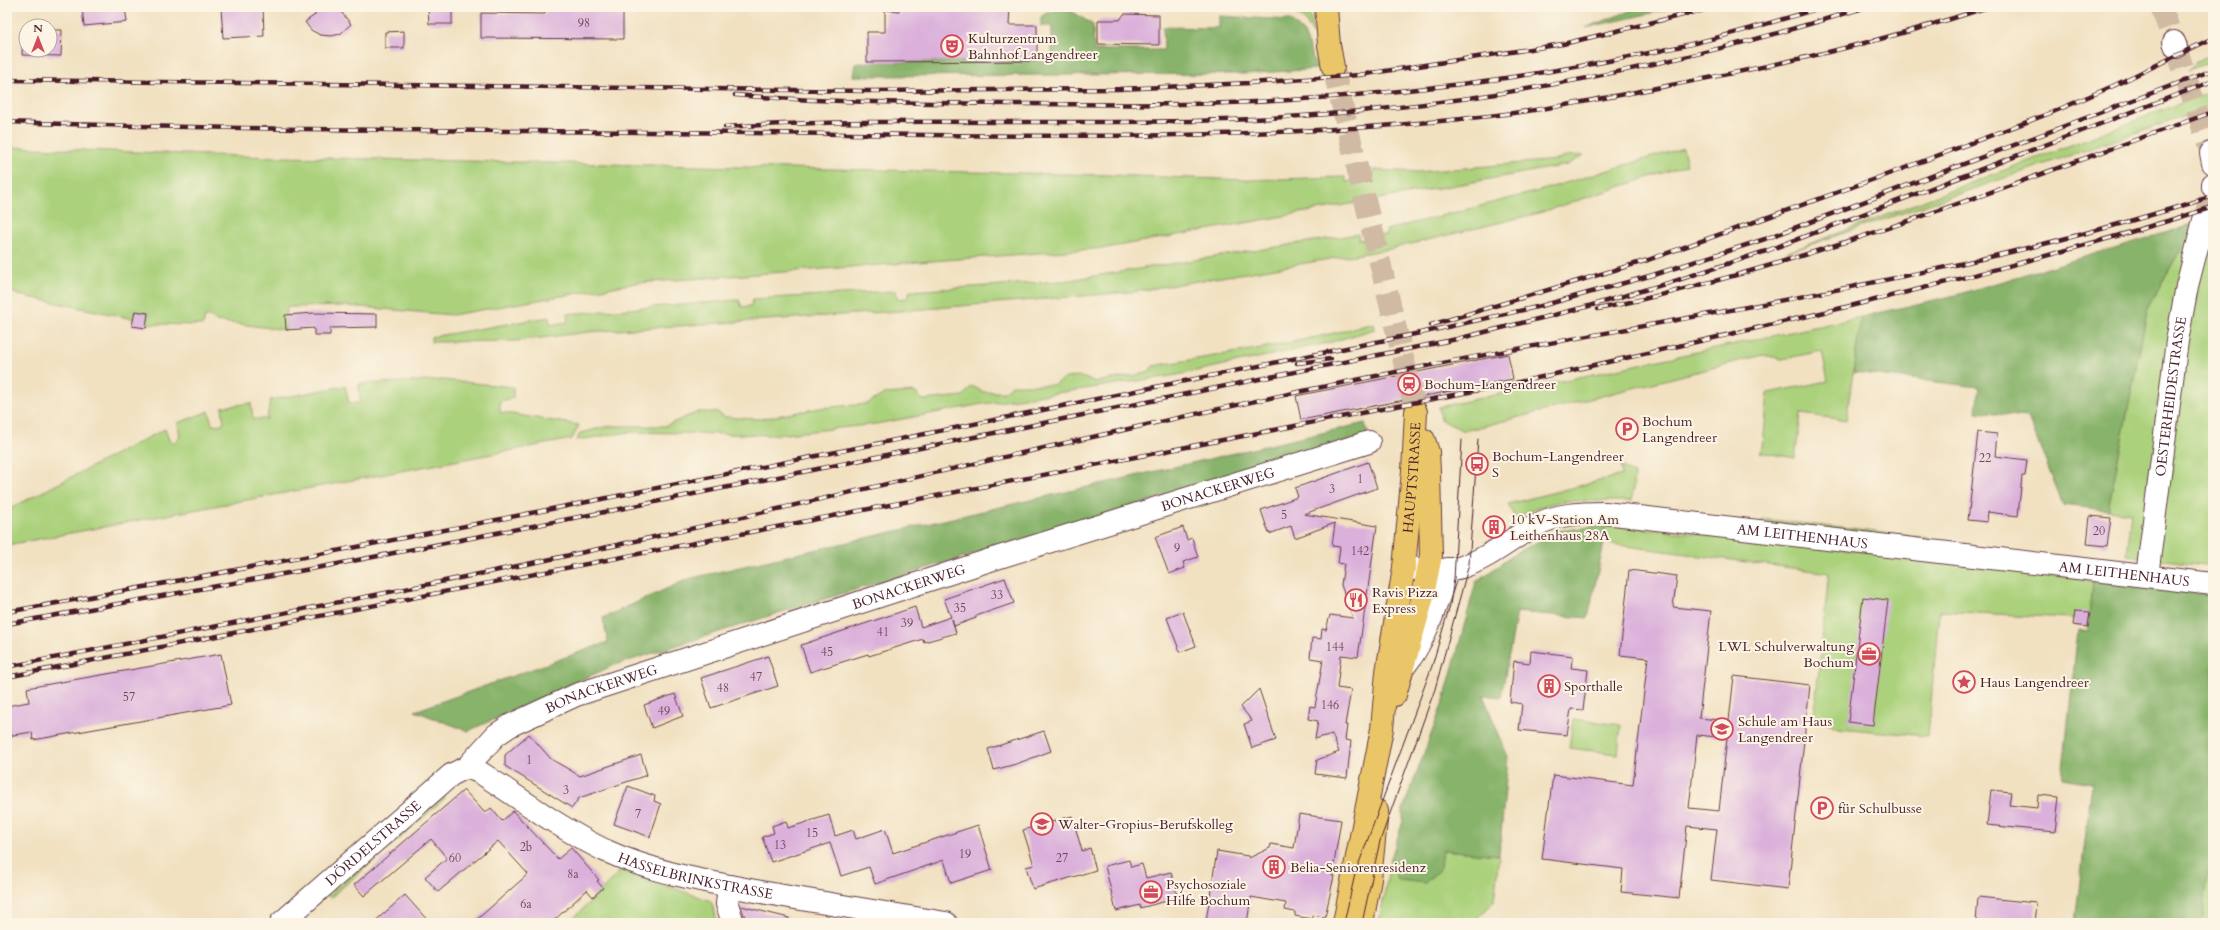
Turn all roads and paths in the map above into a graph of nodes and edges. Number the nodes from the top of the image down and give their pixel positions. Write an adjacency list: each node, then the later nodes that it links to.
1 (1326, 7): 2 (main road)
2 (1333, 67)
3 (2213, 184): 4 (street)
4 (2213, 187)
5 (2204, 220): 9 (street, OESTERHEIDESTRASSE)
6 (1370, 442): 12 (street, BONACKERWEG)
7 (1404, 568): 8 (street, AM LEITHENHAUS); 8 (main road, HAUPTSTRASSE); 11 (main road, HAUPTSTRASSE)
8 (1438, 569): 9 (street, AM LEITHENHAUS); 11 (main road, HAUPTSTRASSE)
9 (2147, 576): 10 (street, AM LEITHENHAUS)
10 (2213, 584)
11 (1382, 729): 13 (main road, HAUPTSTRASSE)
12 (467, 767): 14 (street, HASSELBRINKSTRASSE); 15 (street, DÖRDELSTRASSE)
13 (1374, 776): 18 (main road, HAUPTSTRASSE); 19 (main road, HAUPTSTRASSE)
14 (729, 886): 16 (street); 17 (street, HASSELBRINKSTRASSE)
15 (281, 923)
16 (733, 923)
17 (946, 923)
18 (1344, 923)
19 (1362, 923)

